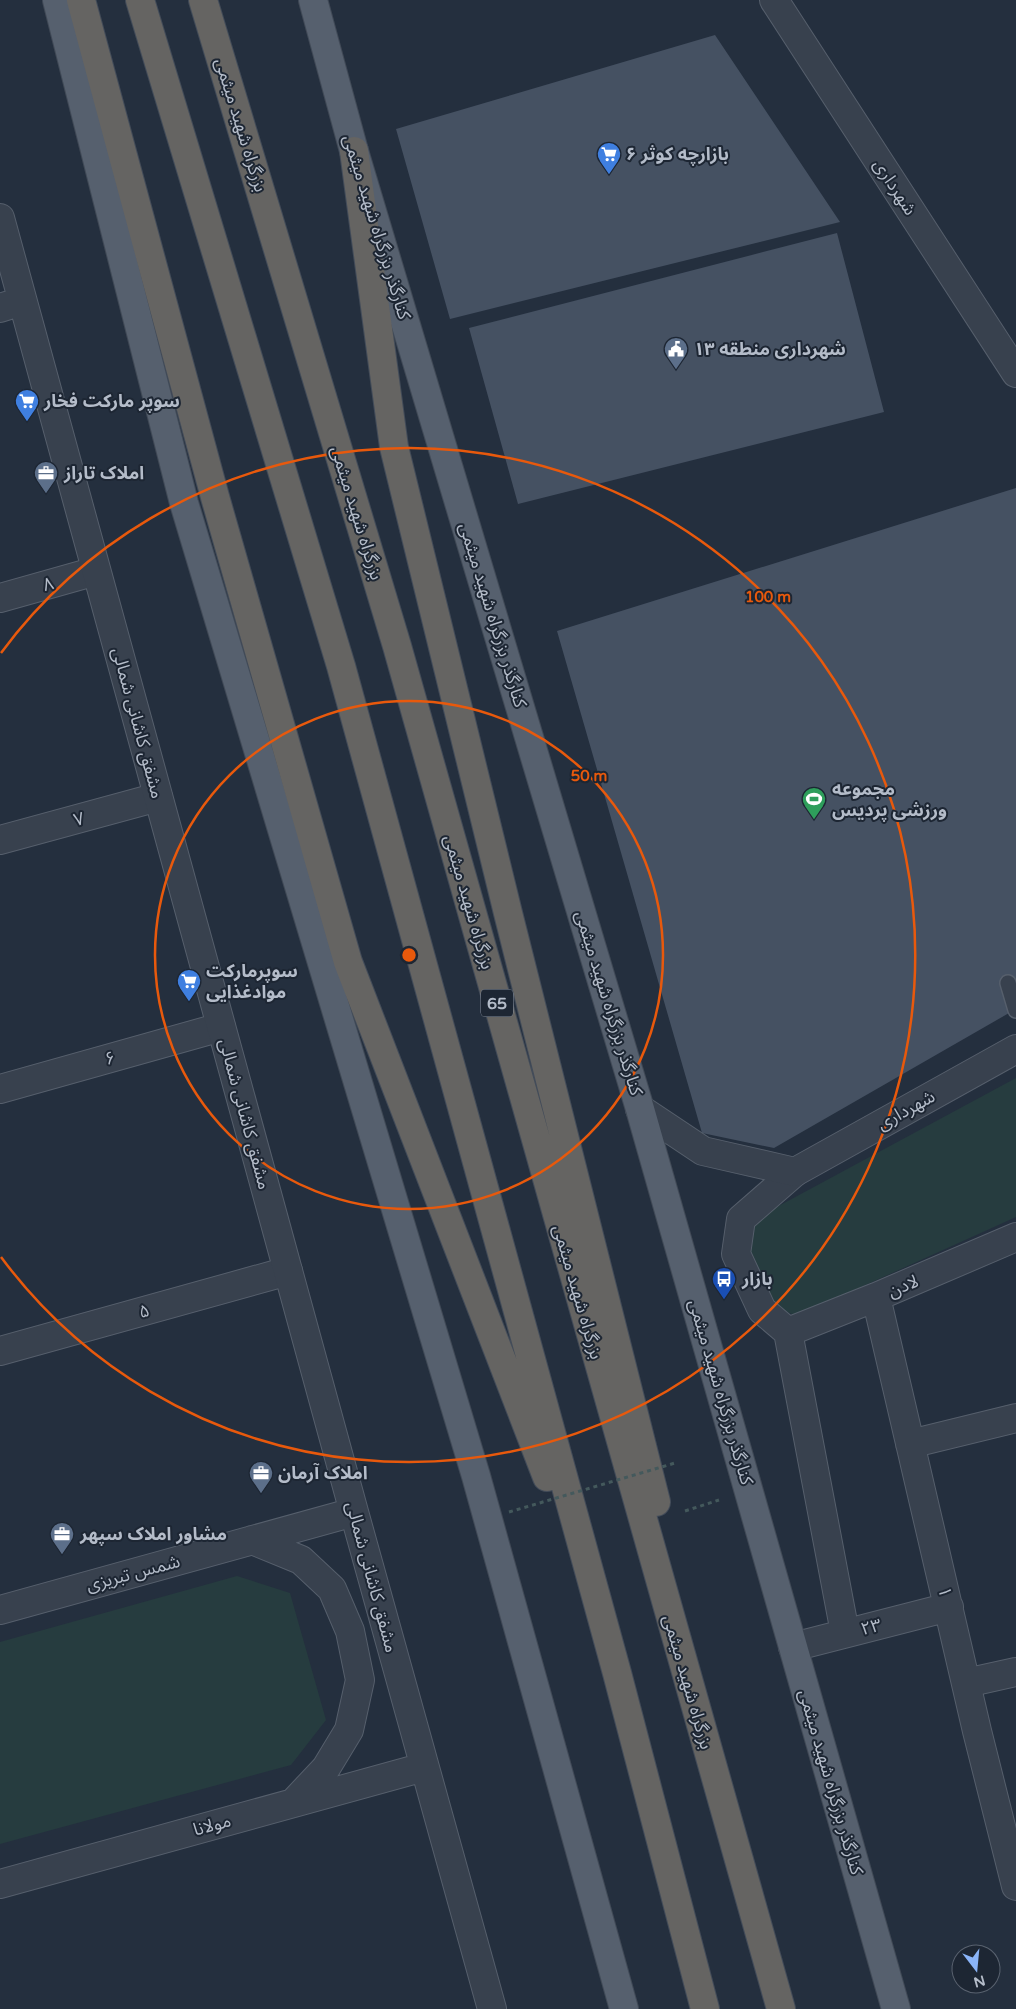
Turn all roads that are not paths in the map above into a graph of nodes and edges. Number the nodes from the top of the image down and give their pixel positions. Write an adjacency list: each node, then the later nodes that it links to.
1 (57, 0): 44 (main road)
2 (81, 0): 37 (highway)
3 (140, 0): 37 (highway)
4 (203, 0): 35 (highway, بزرگراه شهید میثمی / 65)
5 (313, 0): 7 (main road, کنارگذر بزرگراه شهید میثمی)
6 (774, 0): 10 (street, شهرداری)
7 (354, 151): 20 (main road, کنارگذر بزرگراه شهید میثمی); 35 (highway)
8 (0, 218): 9 (street, مشفق کاشانی شمالی)
9 (11, 304): 11 (street, مشفق کاشانی شمالی)
10 (1016, 373)
11 (96, 571): 12 (street, ۸); 13 (street, مشفق کاشانی شمالی)
12 (0, 598)
13 (158, 797): 14 (street, ۷); 17 (street, مشفق کاشانی شمالی)
14 (0, 840)
15 (1008, 983): 16 (lane)
16 (1016, 1010)
17 (221, 1026): 19 (street, ۶); 23 (street, مشفق کاشانی شمالی)
18 (1016, 1049): 21 (street, شهرداری)
19 (0, 1089)
20 (640, 1109): 21 (street); 34 (main road, کنارگذر بزرگراه شهید میثمی)
21 (795, 1172): 25 (street, شهرداری)
22 (1016, 1237): 24 (street, لادن)
23 (288, 1270): 26 (street, ۵); 29 (street, مشفق کاشانی شمالی)
24 (876, 1297): 25 (street, لادن); 28 (street, ۱)
25 (788, 1332): 33 (street)
26 (0, 1351)
27 (1016, 1418): 28 (street)
28 (910, 1444): 31 (street, ۱)
29 (354, 1512): 30 (street, شمس تبریزی); 39 (street, مشفق کاشانی شمالی)
30 (252, 1540): 32 (street, شمس تبریزی); 40 (street)
31 (949, 1608): 33 (street, ۲۳); 38 (street, ۱)
32 (0, 1610)
33 (845, 1633): 34 (street, ۲۳)
34 (793, 1647): 47 (main road, کنارگذر بزرگراه شهید میثمی)
35 (681, 1657): 46 (highway, بزرگراه شهید میثمی / 65)
36 (1016, 1672): 38 (street)
37 (617, 1673): 45 (highway)
38 (966, 1683): 42 (street, ۱)
39 (424, 1767): 40 (street, مولانا); 43 (street, مشفق کاشانی شمالی)
40 (294, 1802): 41 (street, مولانا)
41 (0, 1884)
42 (1016, 1886)
43 (492, 2009)
44 (624, 2009)
45 (705, 2009)
46 (781, 2009)
47 (896, 2009)

